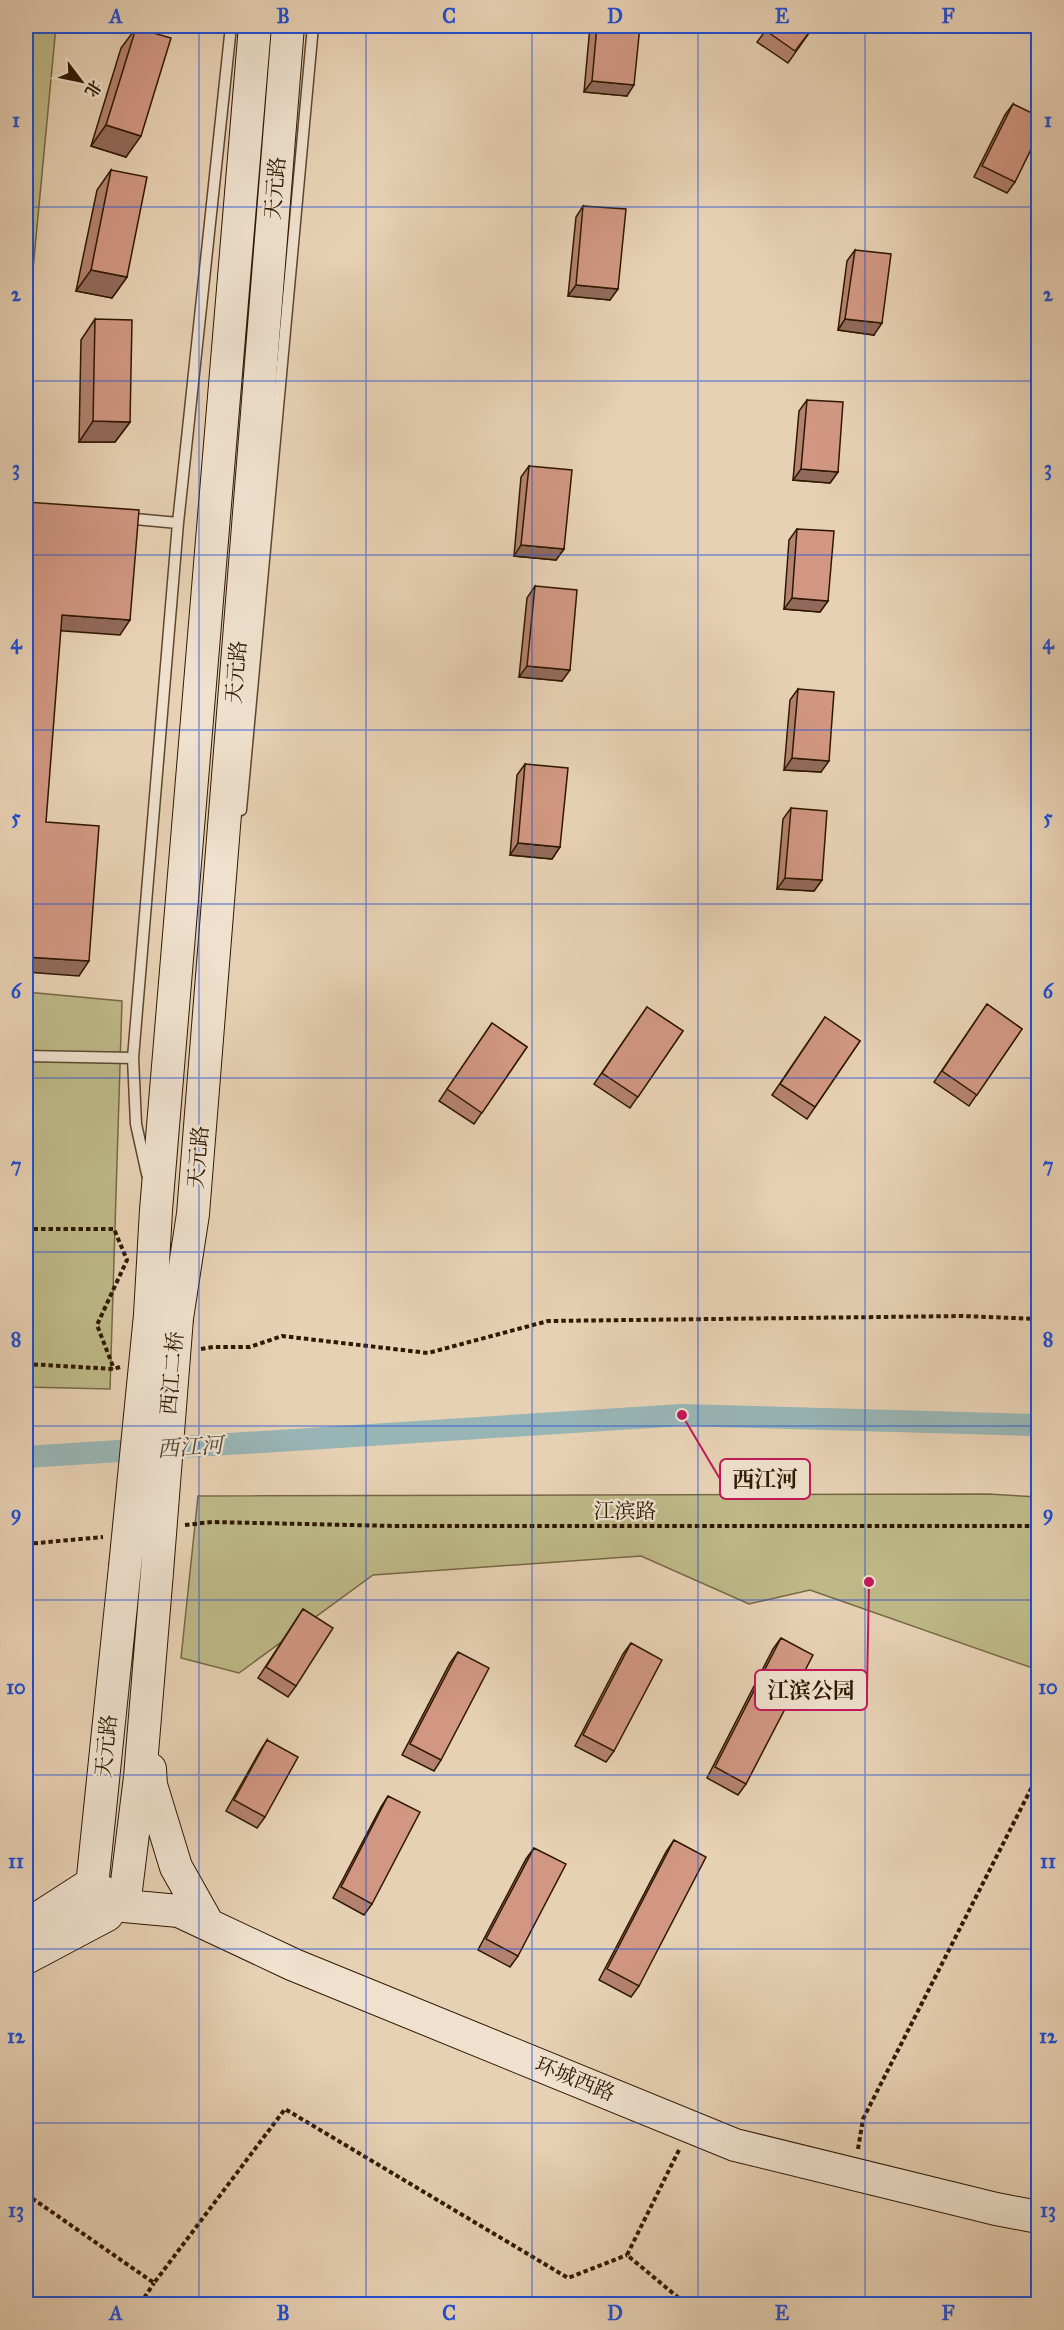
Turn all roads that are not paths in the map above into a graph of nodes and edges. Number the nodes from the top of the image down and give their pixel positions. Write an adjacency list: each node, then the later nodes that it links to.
1 (231, 26): 6 (lane)
2 (255, 26): 11 (main road, 天元路)
3 (288, 26): 12 (main road, 天元路)
4 (313, 26): 7 (lane)
5 (108, 516): 6 (lane)
6 (178, 523): 9 (lane)
7 (240, 818)
8 (26, 1056): 9 (lane)
9 (133, 1058): 11 (lane)
10 (209, 1145): 12 (lane)
11 (156, 1210): 13 (main road, 天元路)
12 (193, 1214): 13 (main road, 天元路)
13 (164, 1316): 14 (main road, 西江二桥, bridge); 15 (main road, 西江二桥, bridge)
14 (125, 1567): 17 (main road, 天元路)
15 (157, 1572): 16 (main road, 天元路)
16 (145, 1692): 18 (main road, 天元路); 19 (main road)
17 (91, 1884): 18 (main road); 20 (main road, 天元路); 21 (main road)
18 (124, 1906): 19 (main road, 环城西路); 20 (main road)
19 (208, 1923): 23 (main road, 环城西路)
20 (88, 1925): 22 (main road)
21 (26, 1926)
22 (26, 1958)
23 (1038, 2217)

